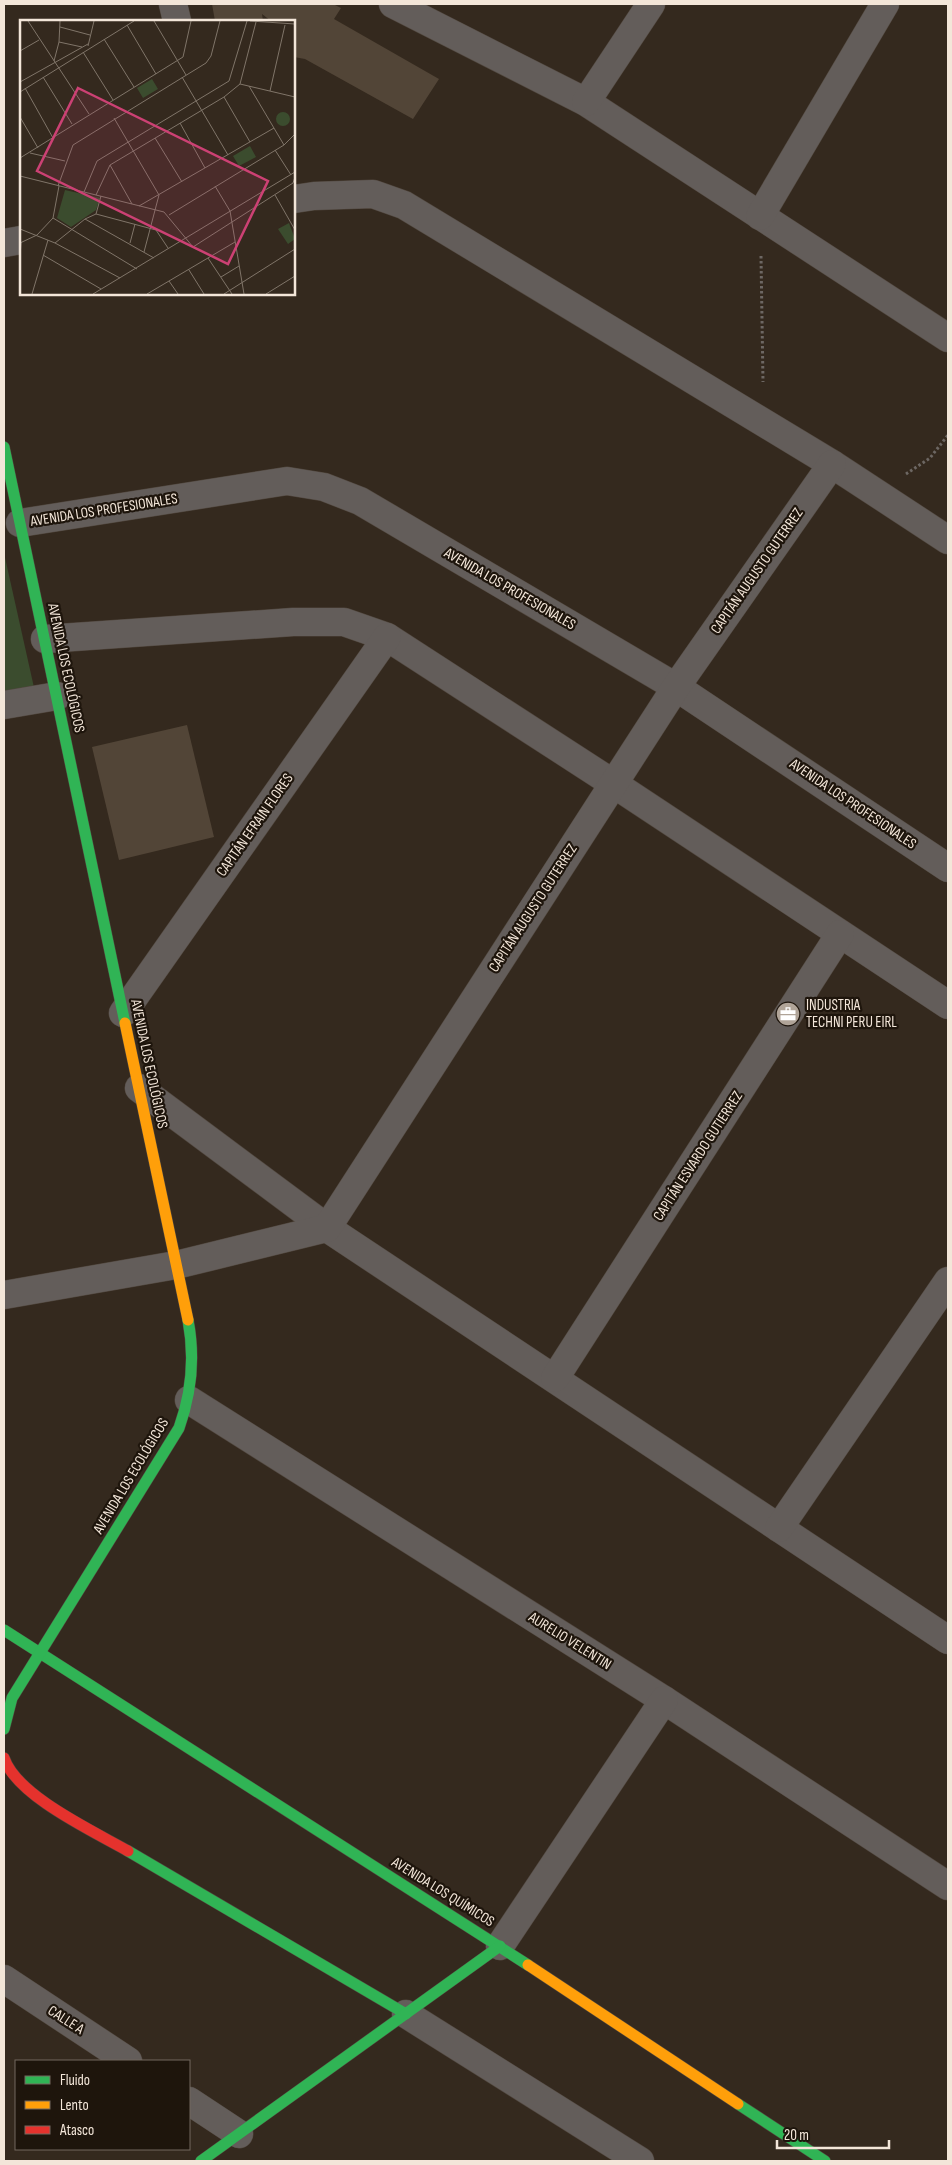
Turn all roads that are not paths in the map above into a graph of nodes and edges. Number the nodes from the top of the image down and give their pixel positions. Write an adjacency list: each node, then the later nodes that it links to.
1 (173, 4): 5 (street)
2 (394, 4): 6 (street)
3 (651, 4): 6 (street)
4 (885, 4): 8 (street)
5 (177, 20)
6 (586, 102): 8 (street)
7 (295, 199): 13 (street)
8 (760, 216): 11 (street)
9 (20, 240): 10 (street)
10 (4, 243)
11 (948, 338)
12 (4, 447): 14 (main road, AVENIDA LOS ECOLÓGICOS)
13 (832, 464): 15 (street); 18 (street, CAPITÁN AUGUSTO GUTERREZ)
14 (20, 523): 17 (main road, AVENIDA LOS ECOLÓGICOS); 18 (street, AVENIDA LOS PROFESIONALES)
15 (948, 540)
16 (387, 637): 17 (street); 21 (street); 25 (street, CAPITÁN EFRAIN FLORES)
17 (45, 639): 19 (main road, AVENIDA LOS ECOLÓGICOS)
18 (676, 687): 21 (street, CAPITÁN AUGUSTO GUTERREZ); 22 (street, AVENIDA LOS PROFESIONALES)
19 (57, 696): 20 (street); 25 (main road, AVENIDA LOS ECOLÓGICOS)
20 (4, 705)
21 (614, 784): 23 (street); 27 (street, CAPITÁN AUGUSTO GUTERREZ)
22 (948, 868)
23 (840, 934): 24 (street); 31 (street, CAPITÁN ESVARDO GUTIERREZ)
24 (948, 1005)
25 (123, 1013): 26 (main road, AVENIDA LOS ECOLÓGICOS)
26 (139, 1088): 27 (street); 28 (main road, AVENIDA LOS ECOLÓGICOS)
27 (327, 1228): 28 (street); 31 (street)
28 (176, 1265): 30 (street); 32 (main road, AVENIDA LOS ECOLÓGICOS)
29 (948, 1281): 33 (street)
30 (4, 1295)
31 (555, 1378): 33 (street)
32 (190, 1400): 36 (main road, AVENIDA LOS ECOLÓGICOS); 37 (street, AURELIO VELENTIN)
33 (779, 1528): 35 (street)
34 (4, 1630): 36 (main road, AVENIDA LOS QUÍMICOS)
35 (948, 1640)
36 (40, 1653): 38 (main road, AVENIDA LOS ECOLÓGICOS); 41 (main road, AVENIDA LOS QUÍMICOS)
37 (664, 1700): 40 (street, AURELIO VELENTIN); 41 (street)
38 (4, 1729)
39 (4, 1758): 43 (main road)
40 (948, 1886)
41 (500, 1946): 43 (main road); 49 (main road, AVENIDA LOS QUÍMICOS)
42 (4, 1979): 44 (street, CALLE A)
43 (406, 2014): 46 (main road); 48 (street)
44 (126, 2060)
45 (190, 2102): 46 (street)
46 (238, 2134): 47 (main road)
47 (201, 2161)
48 (640, 2161)
49 (825, 2161)

